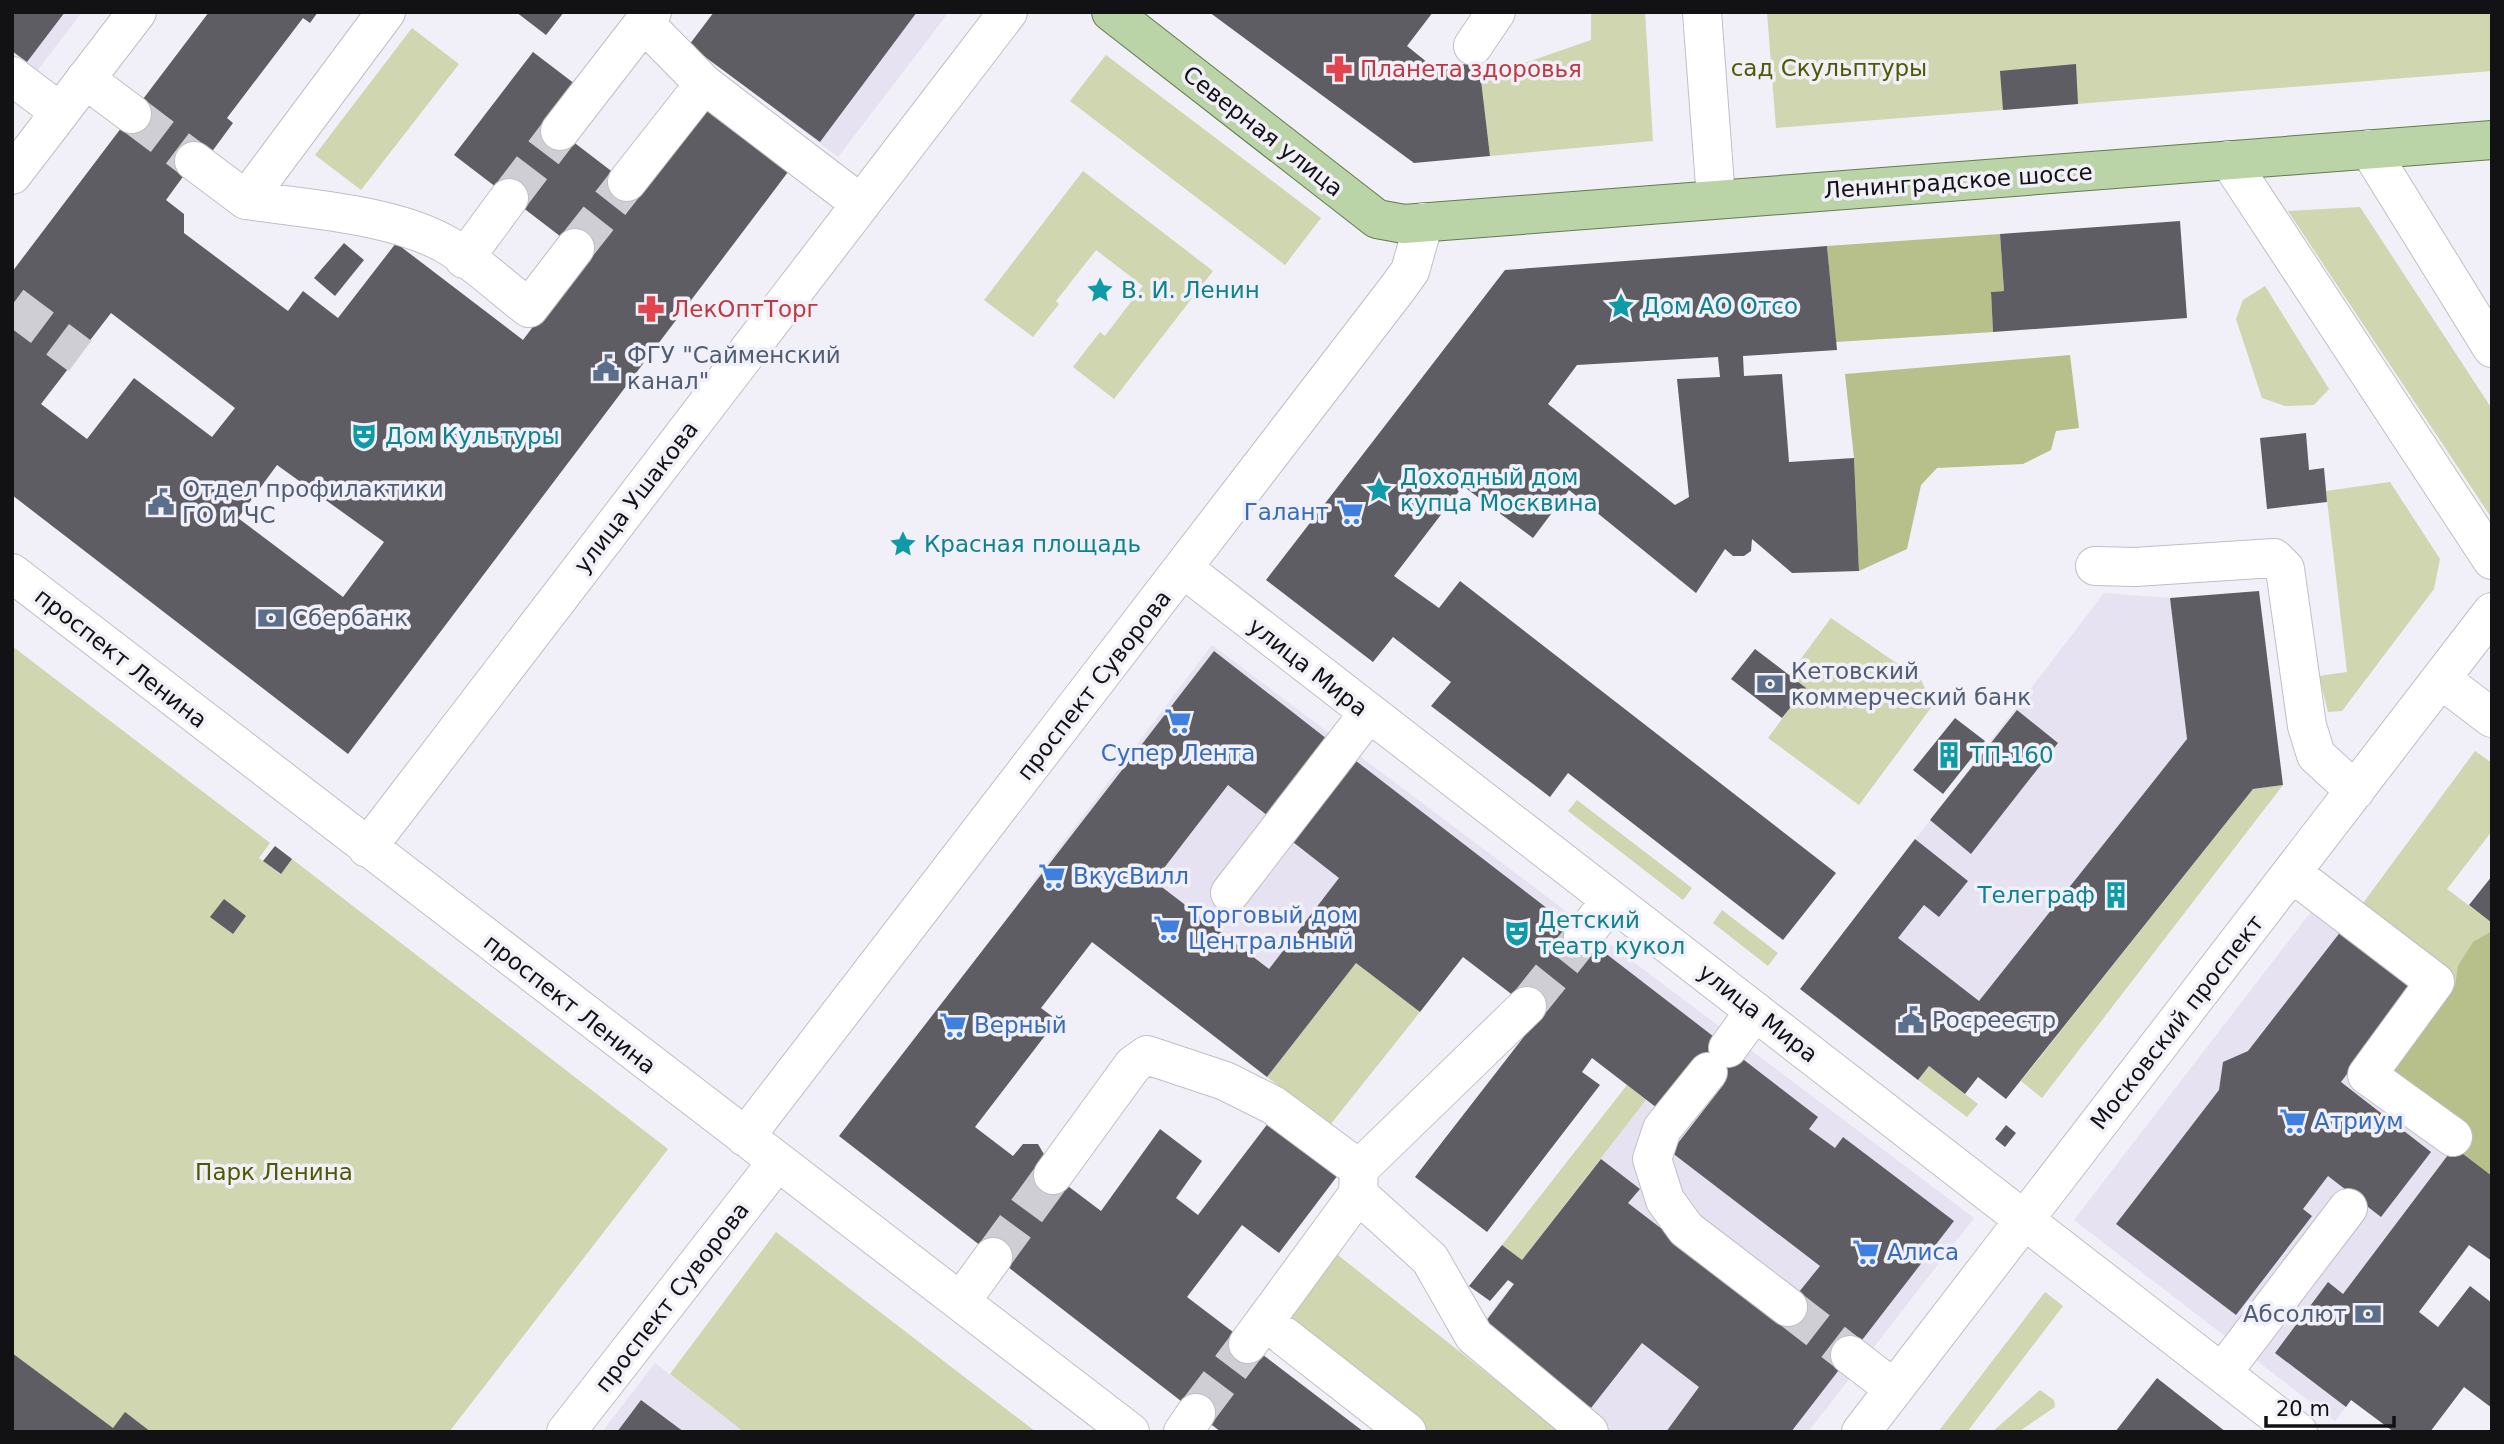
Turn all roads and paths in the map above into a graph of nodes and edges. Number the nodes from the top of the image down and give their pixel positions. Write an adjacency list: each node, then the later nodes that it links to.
1 (136, 12): 10 (street)
2 (386, 12): 23 (street)
3 (1008, 12): 24 (street, улица Ушакова)
4 (1111, 12): 25 (main road, Северная улица)
5 (1496, 12): 8 (street)
6 (1702, 12): 22 (street)
7 (648, 18): 11 (street); 14 (street)
8 (1473, 46)
9 (12, 76): 12 (street)
10 (85, 79): 12 (street); 13 (street)
11 (705, 84): 20 (street); 24 (street)
12 (60, 112): 19 (street)
13 (132, 114)
14 (560, 131)
15 (2492, 140): 16 (main road, Ленинградское шоссе)
16 (2369, 149): 17 (main road, Ленинградское шоссе); 28 (street)
17 (2229, 160): 22 (main road, Ленинградское шоссе); 29 (street)
18 (194, 161): 23 (street)
19 (12, 175)
20 (627, 183)
21 (509, 198): 27 (street)
22 (1716, 199): 25 (main road, Ленинградское шоссе)
23 (246, 200): 27 (street)
24 (861, 204): 38 (street, улица Ушакова)
25 (1424, 222): 31 (street, проспект Суворова)
26 (575, 248): 27 (street)
27 (464, 258)
28 (2492, 348)
29 (2492, 560)
30 (2095, 566): 37 (street)
31 (1184, 569): 35 (street, улица Мира); 46 (street, проспект Суворова)
32 (12, 573): 38 (street, проспект Ленина)
33 (2492, 612): 34 (street, Московский проспект)
34 (2442, 680): 36 (street); 37 (street, Московский проспект)
35 (1368, 713): 40 (street); 41 (street, улица Мира)
36 (2492, 718)
37 (2355, 791): 39 (street, Московский проспект)
38 (367, 848): 46 (street, проспект Ленина)
39 (2292, 873): 45 (street); 51 (street, Московский проспект)
40 (1230, 893)
41 (1611, 901): 42 (street); 44 (street, улица Мира)
42 (1583, 936)
43 (1527, 1006): 49 (street)
44 (1755, 1011): 51 (street, улица Мира); 54 (street)
45 (2453, 1136)
46 (745, 1137): 47 (street, проспект Ленина)
47 (777, 1162): 53 (street, проспект Ленина); 58 (street, проспект Суворова)
48 (1053, 1175): 49 (street)
49 (1359, 1182): 60 (street); 61 (street)
50 (2348, 1208): 56 (street)
51 (2025, 1220): 56 (street, улица Мира); 57 (street, Московский проспект)
52 (993, 1257): 53 (street)
53 (961, 1301): 59 (street, проспект Ленина)
54 (1787, 1307)
55 (1850, 1356): 57 (street)
56 (2222, 1373): 63 (street, улица Мира)
57 (1894, 1389): 62 (street, Московский проспект)
58 (566, 1432)
59 (1130, 1432)
60 (1407, 1432)
61 (1589, 1432)
62 (1861, 1432)
63 (2298, 1432)

